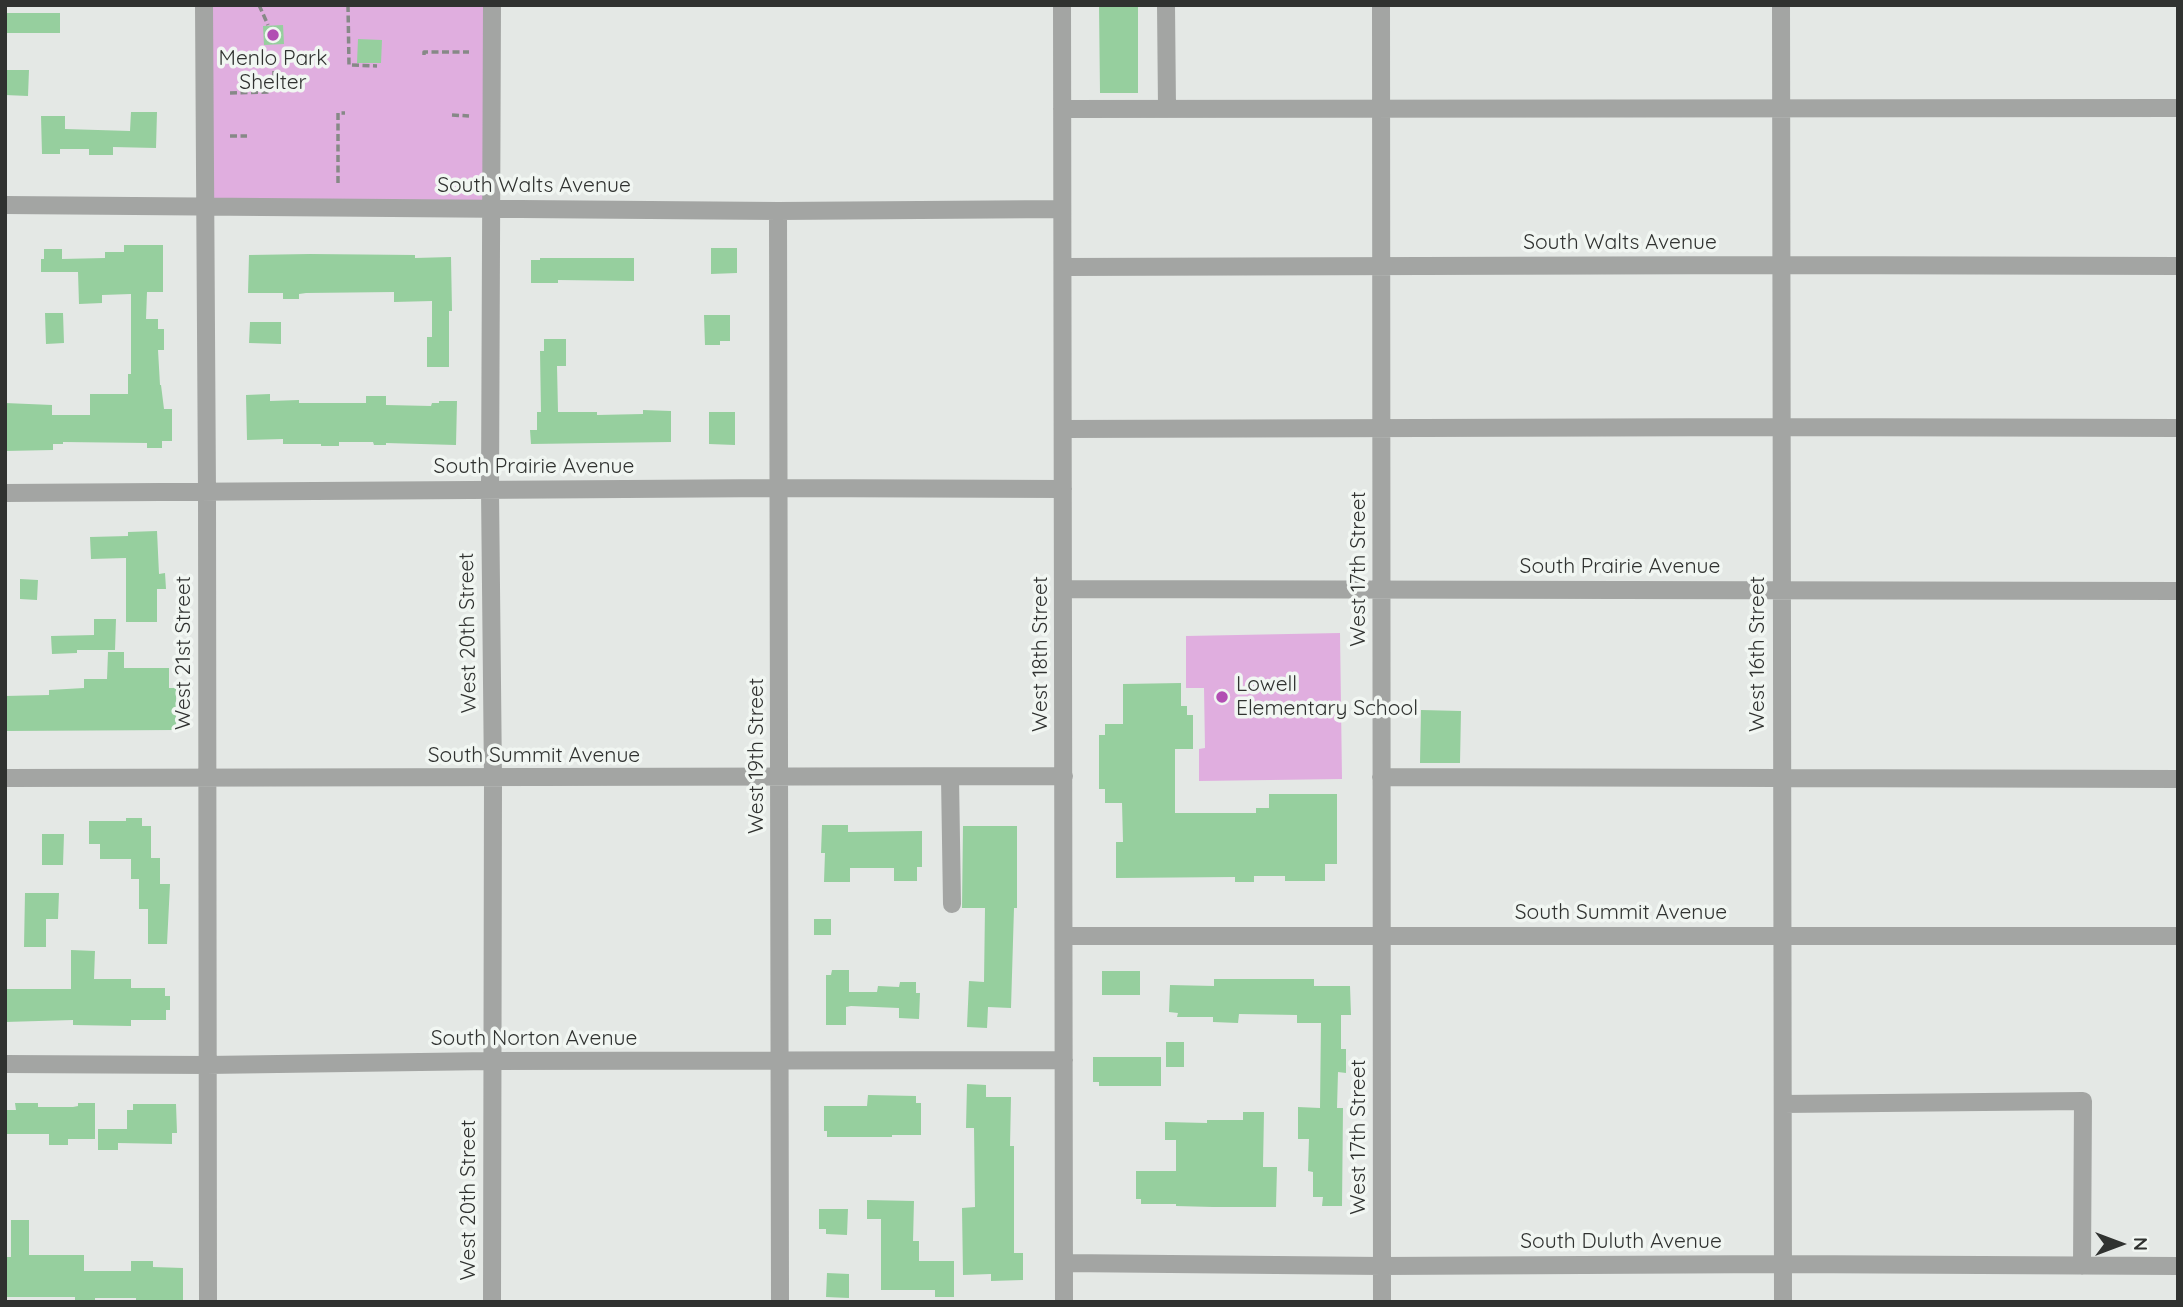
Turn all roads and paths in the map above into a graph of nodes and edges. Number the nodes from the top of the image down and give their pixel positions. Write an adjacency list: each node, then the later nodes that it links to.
1 (204, 5): 29 (street, West 21st Street)
2 (259, 5): 9 (path)
3 (348, 5): 13 (path)
4 (492, 5): 30 (street, West 20th Street)
5 (1062, 5): 21 (street, West 18th Street)
6 (1166, 5): 18 (street)
7 (1381, 5): 19 (street, West 17th Street)
8 (1781, 5): 17 (street, West 16th Street)
9 (268, 25)
10 (469, 52): 11 (path)
11 (424, 55)
12 (274, 61): 14 (path)
13 (377, 66)
14 (274, 78)
15 (271, 92): 16 (path)
16 (230, 93)
17 (1781, 107): 19 (street); 20 (street); 33 (street, West 16th Street)
18 (1167, 108): 19 (street); 21 (street)
19 (1381, 108): 36 (street, West 17th Street)
20 (2178, 108)
21 (1062, 109): 31 (street, West 18th Street)
22 (345, 113): 27 (path)
23 (452, 115): 24 (path)
24 (469, 116)
25 (230, 136): 26 (path)
26 (247, 136)
27 (338, 183)
28 (5, 205): 29 (street, South Walts Avenue)
29 (205, 208): 30 (street, South Walts Avenue); 45 (street, West 21st Street)
30 (492, 208): 32 (street, South Walts Avenue); 43 (street, West 20th Street)
31 (1062, 209): 32 (street, South Walts Avenue); 35 (street, West 18th Street)
32 (778, 211): 41 (street, West 19th Street)
33 (1781, 265): 34 (street, South Walts Avenue); 36 (street, South Walts Avenue); 37 (street, West 16th Street)
34 (2178, 266)
35 (1063, 267): 36 (street, South Walts Avenue); 40 (street, West 18th Street)
36 (1381, 267): 38 (street, West 17th Street)
37 (1781, 427): 38 (street); 39 (street); 48 (street, West 16th Street)
38 (1381, 428): 40 (street); 47 (street, West 17th Street)
39 (2178, 428)
40 (1063, 429): 42 (street, West 18th Street)
41 (780, 488): 42 (street, South Prairie Avenue); 43 (street, South Prairie Avenue); 51 (street, West 19th Street)
42 (1063, 489): 46 (street, West 18th Street)
43 (489, 490): 45 (street, South Prairie Avenue); 57 (street, West 20th Street)
44 (5, 493): 45 (street, South Prairie Avenue)
45 (207, 493): 56 (street, West 21st Street)
46 (1063, 589): 47 (street, South Prairie Avenue); 50 (street, West 18th Street)
47 (1382, 590): 48 (street, South Prairie Avenue); 53 (street, West 17th Street)
48 (1781, 590): 49 (street, South Prairie Avenue); 54 (street, West 16th Street)
49 (2178, 591)
50 (1063, 776): 52 (street, South Summit Avenue); 61 (street, West 18th Street)
51 (780, 777): 52 (street, South Summit Avenue); 57 (street, South Summit Avenue); 66 (street, West 19th Street)
52 (950, 777): 59 (street)
53 (1381, 777): 54 (street); 60 (street, West 17th Street)
54 (1781, 777): 58 (street); 63 (street, West 16th Street)
55 (5, 778): 56 (street, South Summit Avenue)
56 (206, 779): 57 (street, South Summit Avenue); 68 (street, West 21st Street)
57 (493, 779): 65 (street, West 20th Street)
58 (2178, 779)
59 (952, 904)
60 (1381, 935): 61 (street, South Summit Avenue); 63 (street, South Summit Avenue); 72 (street, West 17th Street)
61 (1063, 936): 64 (street, West 18th Street)
62 (2178, 936): 63 (street, South Summit Avenue)
63 (1782, 937): 69 (street, West 16th Street)
64 (1063, 1060): 66 (street, South Norton Avenue); 70 (street, West 18th Street)
65 (491, 1061): 66 (street, South Norton Avenue); 68 (street, South Norton Avenue); 76 (street, West 20th Street)
66 (780, 1061): 77 (street, West 19th Street)
67 (5, 1064): 68 (street, South Norton Avenue)
68 (207, 1065): 75 (street, West 21st Street)
69 (1783, 1104): 71 (street, West 16th Street); 73 (street)
70 (1063, 1263): 72 (street, South Duluth Avenue); 78 (street, West 18th Street)
71 (1783, 1264): 72 (street, South Duluth Avenue); 73 (street, South Duluth Avenue); 80 (street, West 16th Street)
72 (1382, 1266): 79 (street, West 17th Street)
73 (2082, 1266): 74 (street, South Duluth Avenue)
74 (2178, 1266)
75 (208, 1302)
76 (492, 1302)
77 (780, 1302)
78 (1063, 1302)
79 (1382, 1302)
80 (1783, 1302)

